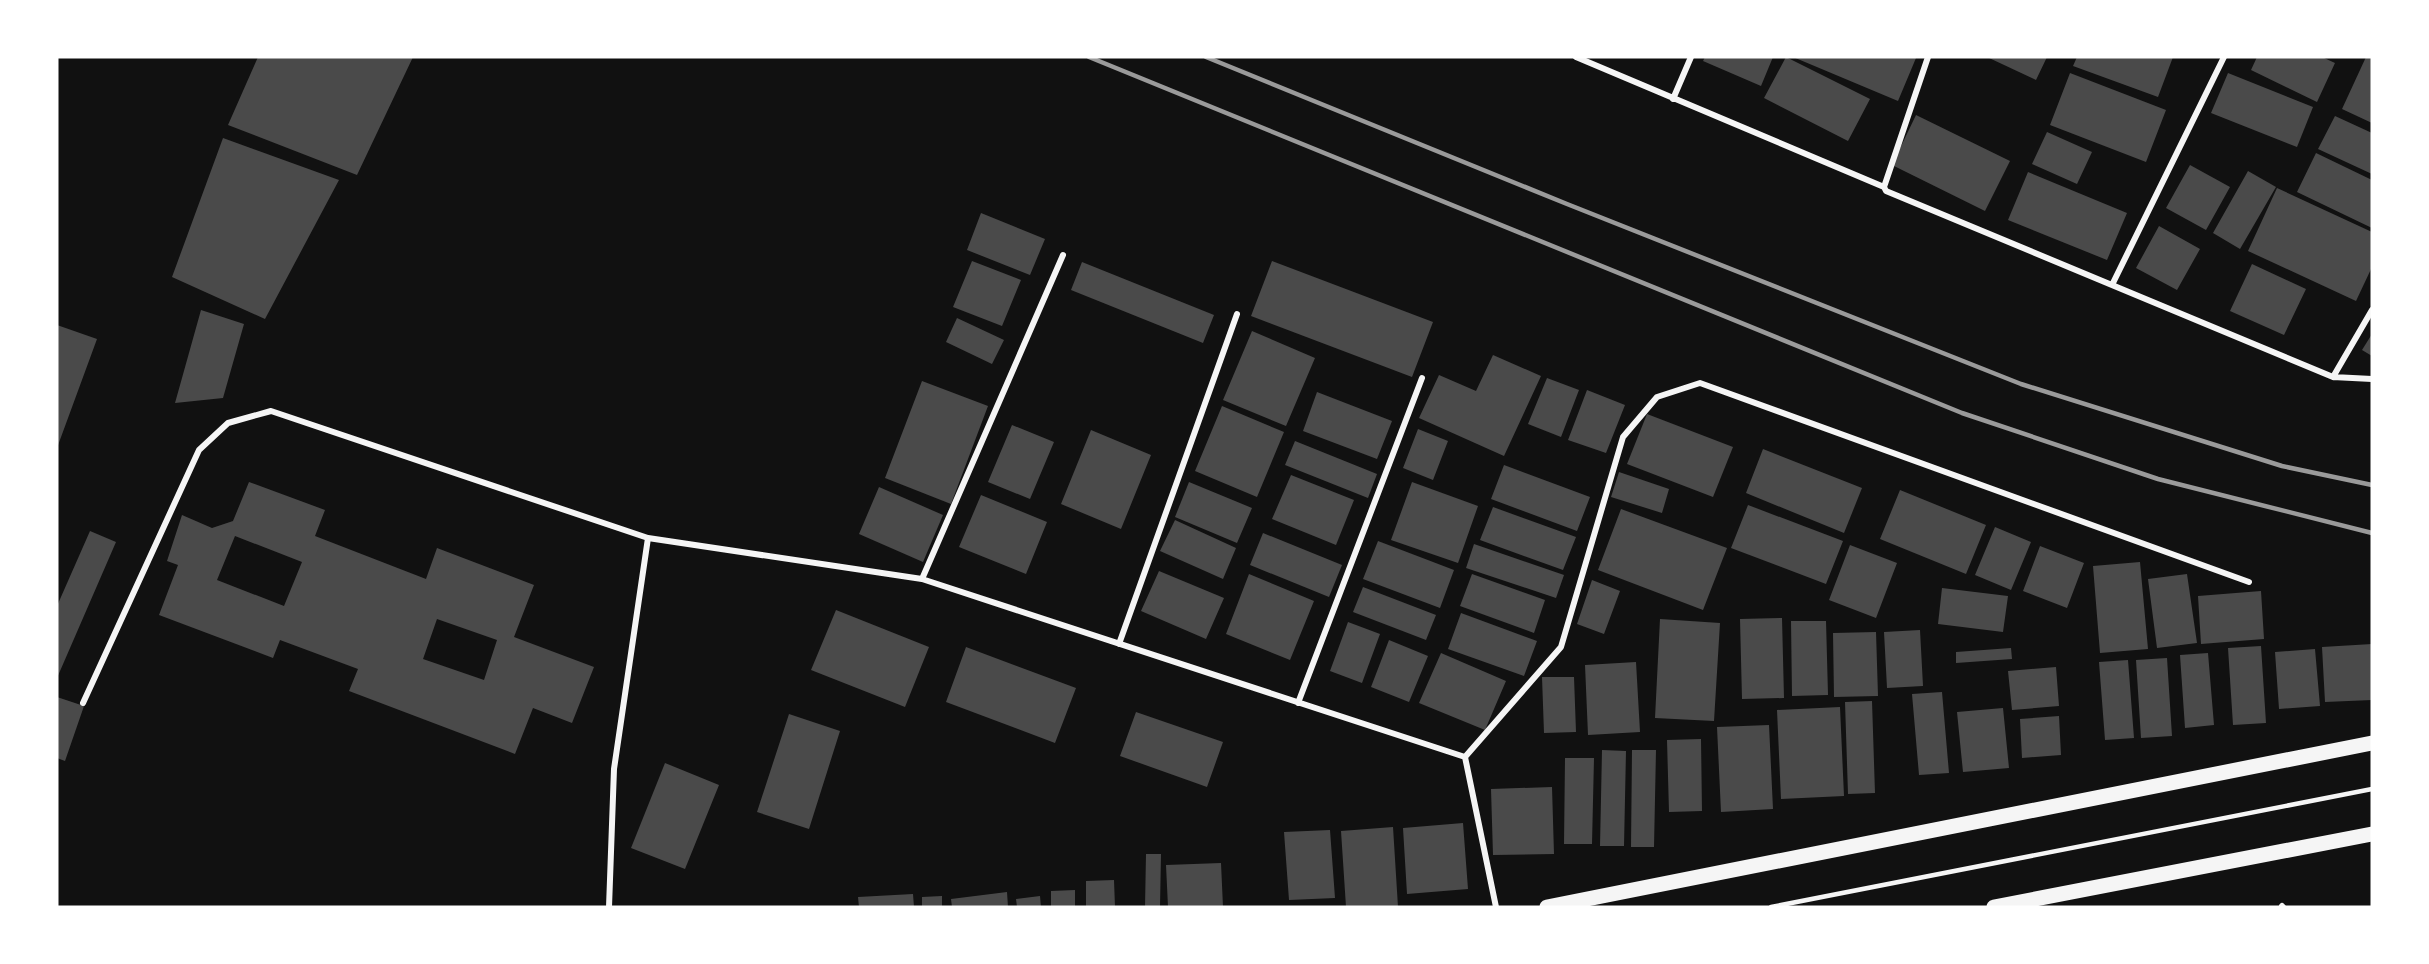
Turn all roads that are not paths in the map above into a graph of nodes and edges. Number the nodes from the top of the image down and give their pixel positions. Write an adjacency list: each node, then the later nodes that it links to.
1 (1576, 57): 5 (street)
2 (1691, 57): 5 (street)
3 (1928, 57): 6 (street)
4 (2224, 57): 8 (street)
5 (1673, 99): 6 (street)
6 (1884, 187): 8 (street)
7 (1063, 255): 15 (street)
8 (2112, 285): 11 (street)
9 (2372, 310): 11 (street)
10 (1237, 314): 17 (street)
11 (2333, 377): 13 (street)
12 (1422, 378): 19 (street)
13 (2372, 379)
14 (648, 538): 15 (street); 18 (street); 24 (street)
15 (922, 579): 17 (street)
16 (2248, 582): 21 (street)
17 (1119, 644): 19 (street)
18 (83, 703)
19 (1298, 703): 21 (street)
20 (2372, 743): 26 (main road)
21 (1465, 757): 25 (street)
22 (2372, 789): 27 (lane)
23 (2372, 834): 28 (main road)
24 (609, 907)
25 (1496, 907)
26 (1547, 907)
27 (1771, 907)
28 (1996, 907)

